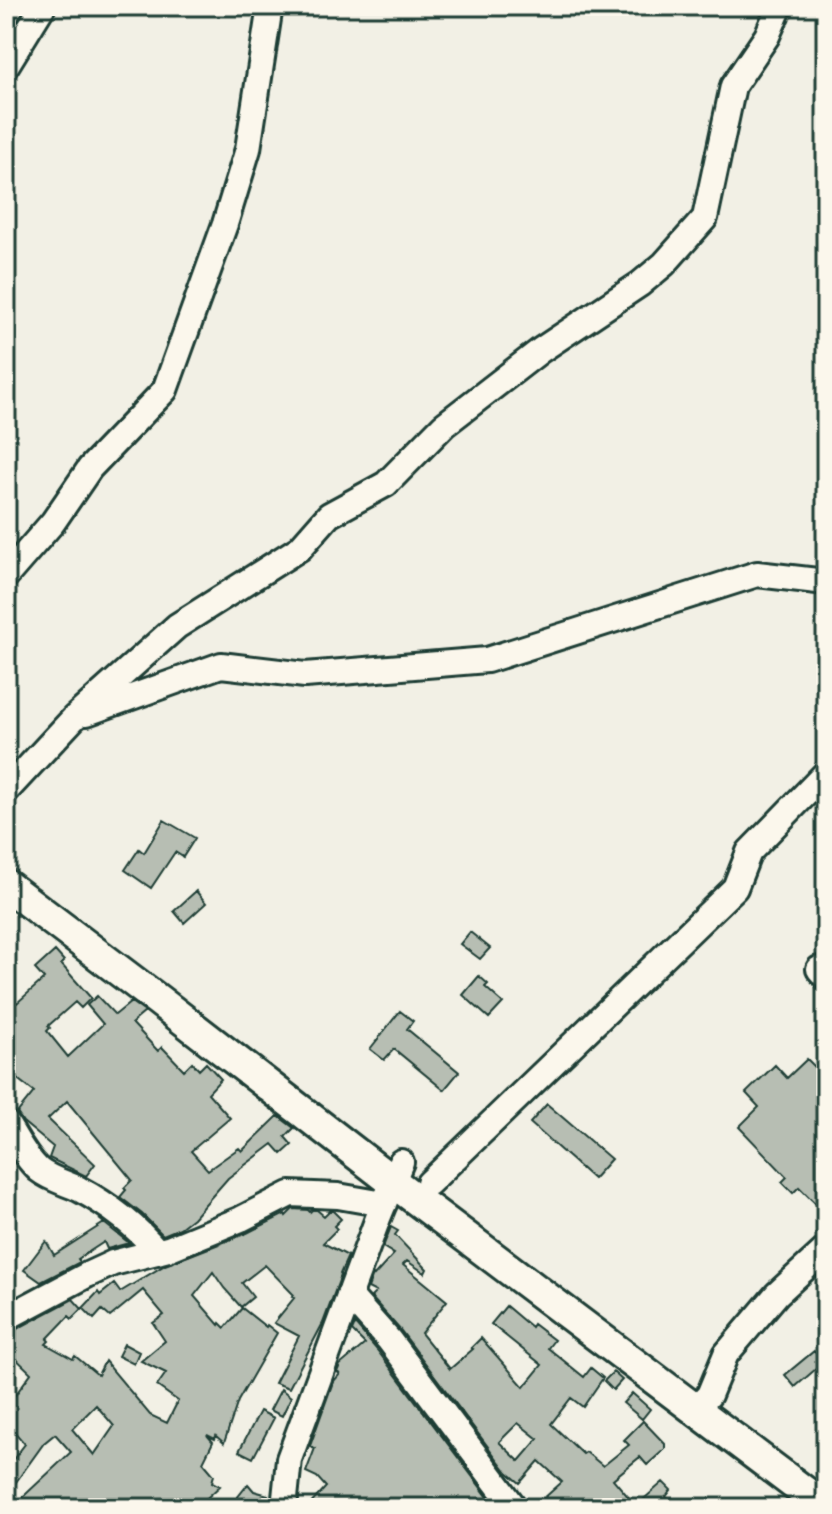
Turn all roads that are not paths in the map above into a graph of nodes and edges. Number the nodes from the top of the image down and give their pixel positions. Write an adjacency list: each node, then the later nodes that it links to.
1 (43, 6): 4 (street)
2 (270, 6): 5 (street)
3 (780, 6): 7 (street)
4 (6, 66)
5 (6, 576)
6 (826, 582): 7 (street)
7 (74, 718): 9 (street)
8 (826, 773): 14 (street)
9 (6, 791)
10 (6, 862): 13 (main road)
11 (6, 885): 13 (main road)
12 (6, 1123): 16 (street)
13 (392, 1183): 14 (main road); 16 (street); 17 (street); 19 (main road)
14 (429, 1183): 19 (main road)
15 (826, 1249): 19 (street)
16 (158, 1252): 18 (street)
17 (349, 1295): 21 (street); 22 (street)
18 (6, 1318)
19 (702, 1403): 20 (main road)
20 (824, 1502)
21 (284, 1508)
22 (515, 1508)

